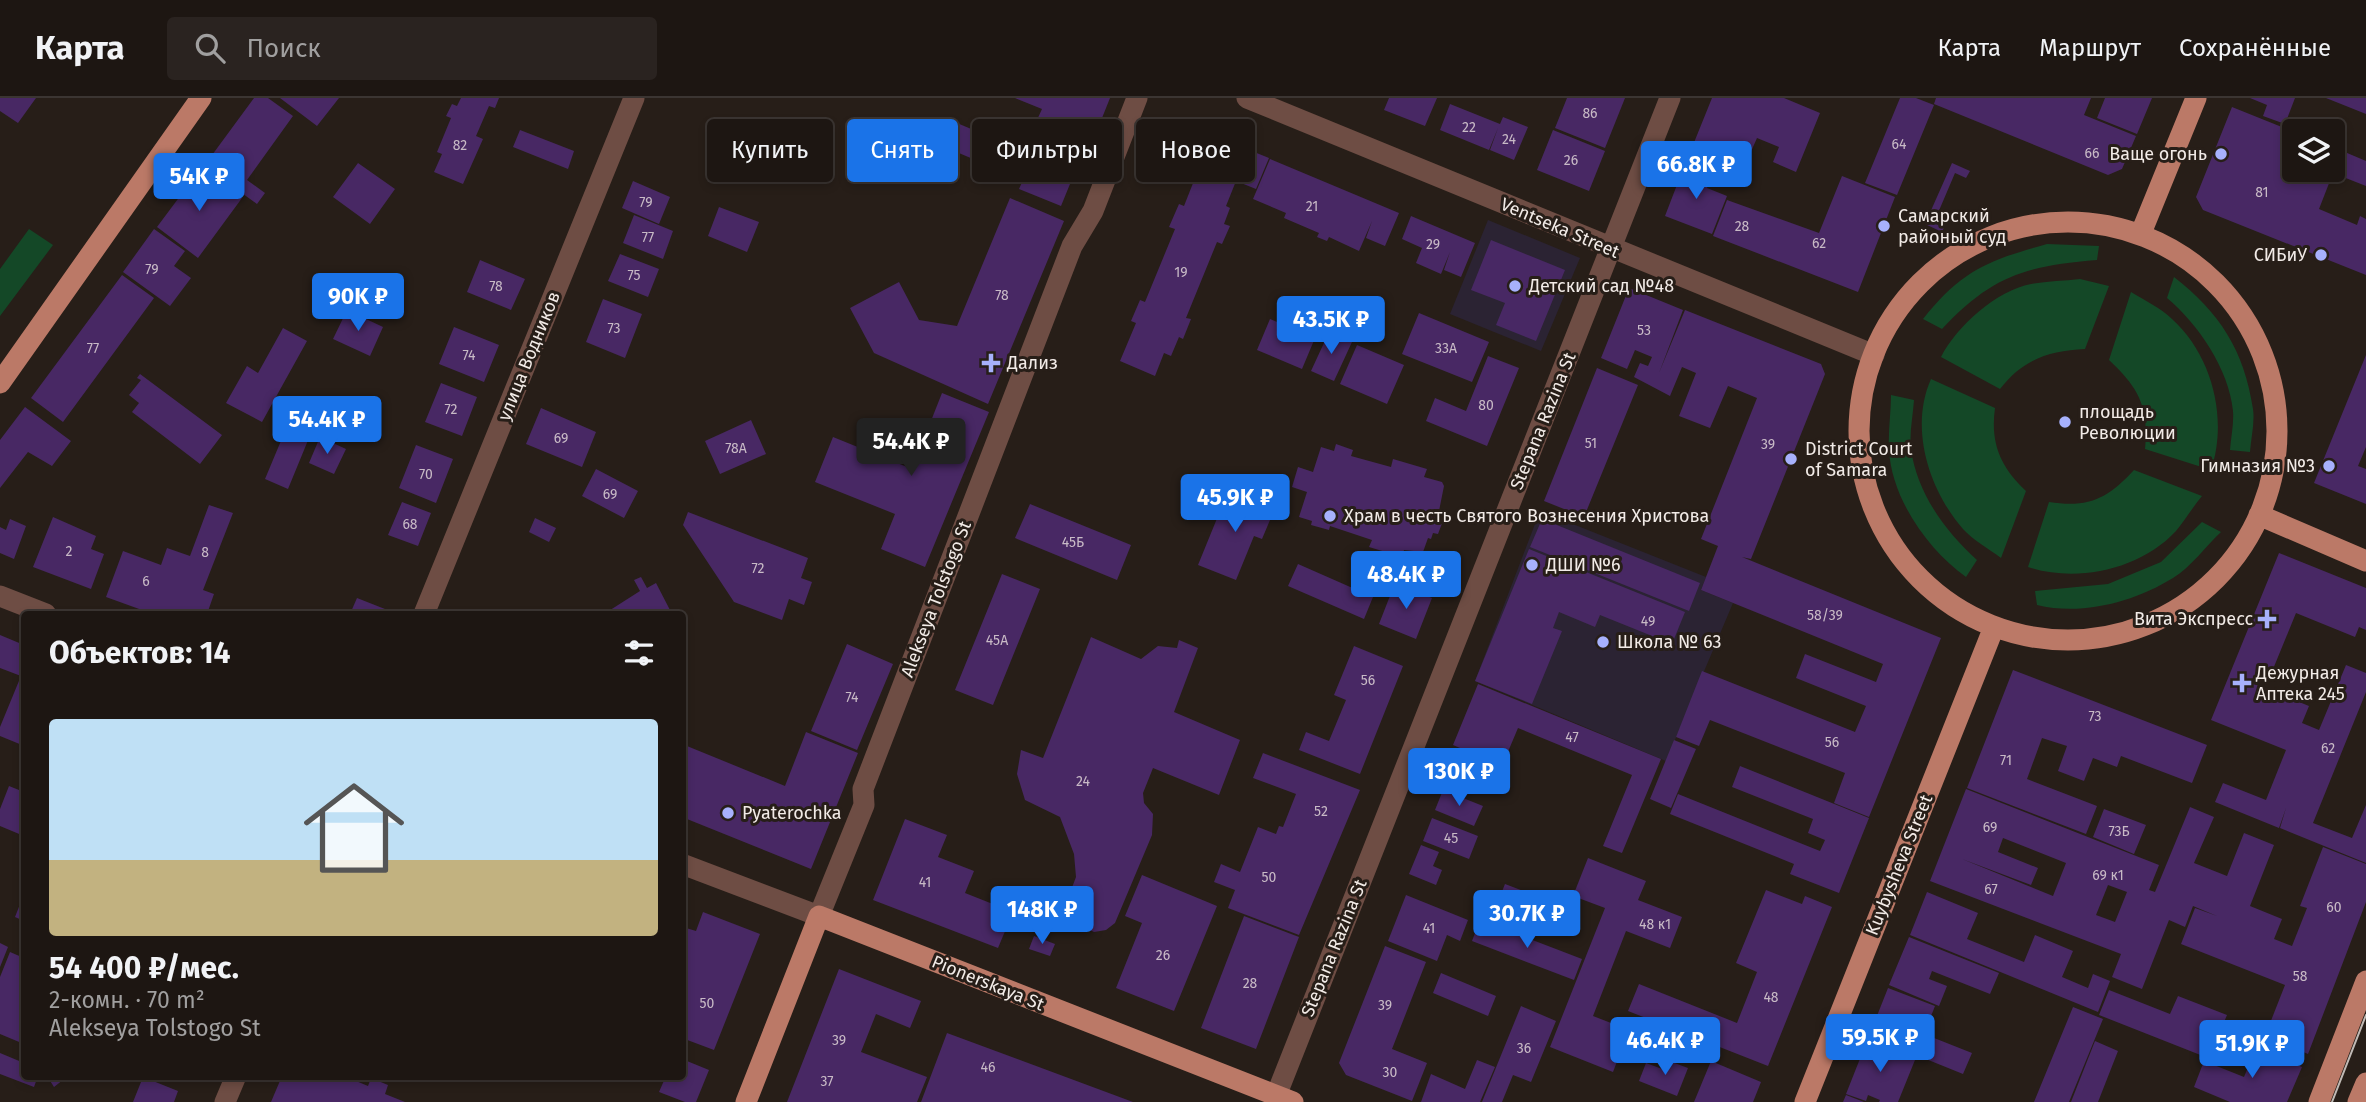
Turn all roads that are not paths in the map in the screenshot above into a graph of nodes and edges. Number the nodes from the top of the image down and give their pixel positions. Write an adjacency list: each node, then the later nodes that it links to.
1 (201, 98): 10 (main road)
2 (634, 98): 15 (street, улица Водников)
3 (1137, 98): 18 (street, Alekseya Tolstogo St)
4 (1247, 98): 8 (street, Ventseka Street)
5 (1670, 98): 8 (street, Stepana Razina St)
6 (2196, 98): 7 (main road)
7 (2141, 233): 9 (main road); 11 (main road)
8 (1611, 249): 9 (street, Ventseka Street); 22 (street, Stepana Razina St)
9 (1874, 355): 16 (main road)
10 (0, 383)
11 (2259, 515): 12 (main road); 16 (main road)
12 (2366, 561)
13 (0, 596): 14 (street)
14 (38, 611)
15 (425, 611)
16 (1994, 627): 25 (main road, Kuybysheva Street)
17 (686, 866): 18 (street, Pionerskaya St)
18 (819, 916): 22 (main road, Pionerskaya St); 24 (main road, Alekseya Tolstogo St)
19 (2366, 981): 26 (main road)
20 (234, 1080): 23 (street)
21 (2366, 1083): 27 (main road)
22 (1284, 1099)
23 (225, 1102)
24 (746, 1102)
25 (1805, 1102)
26 (2319, 1102)
27 (2358, 1102)

